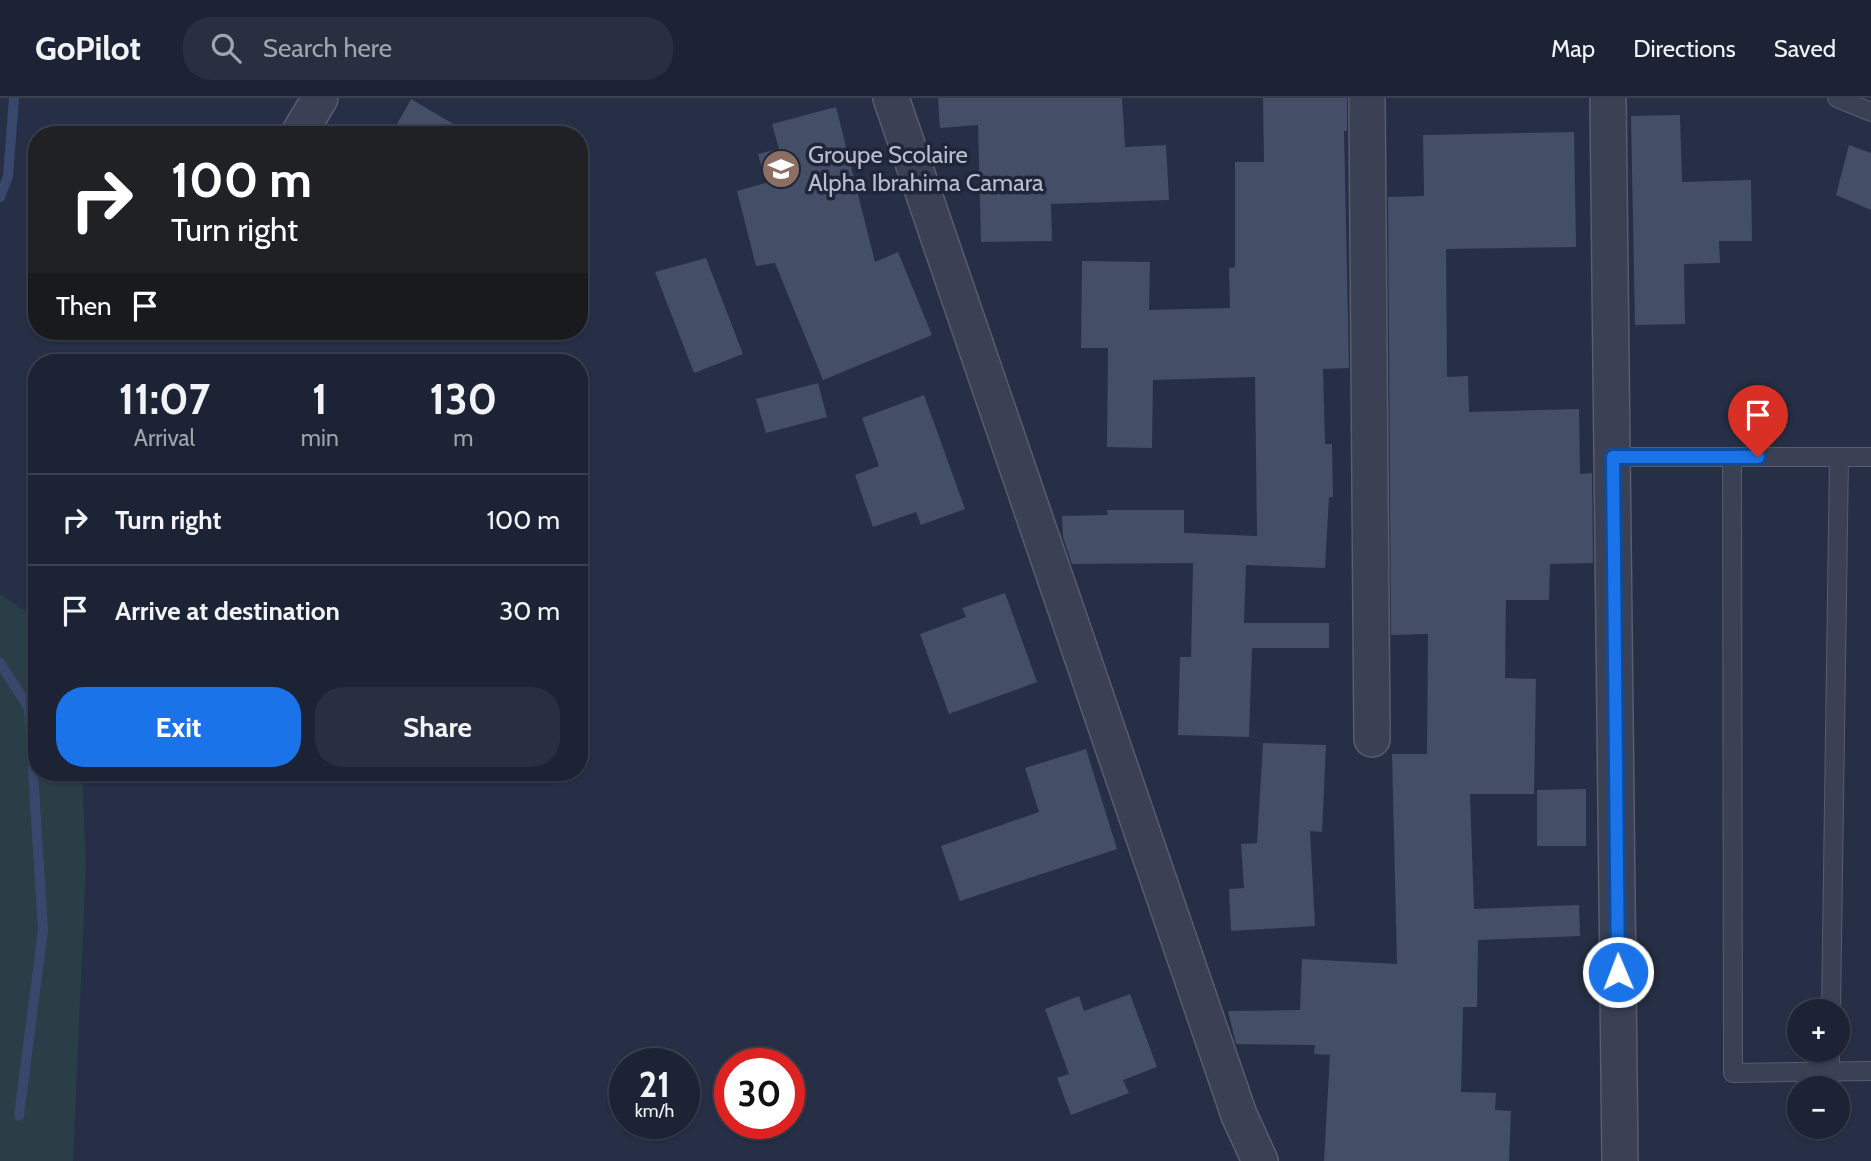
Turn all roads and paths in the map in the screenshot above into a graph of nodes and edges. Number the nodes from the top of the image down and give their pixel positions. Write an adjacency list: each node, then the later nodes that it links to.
1 (320, 98): 7 (street)
2 (891, 98): 17 (street)
3 (1367, 98): 12 (street)
4 (1608, 98): 8 (street)
5 (1837, 98): 6 (lane)
6 (1871, 112)
7 (303, 126)
8 (1613, 457): 9 (lane); 18 (street)
9 (1732, 457): 10 (lane); 16 (lane)
10 (1839, 457): 11 (lane); 13 (lane)
11 (1871, 457)
12 (1372, 738)
13 (1831, 999)
14 (1830, 1062): 16 (lane)
15 (1871, 1071): 16 (lane)
16 (1830, 1072)
17 (1260, 1161)
18 (1620, 1161)

